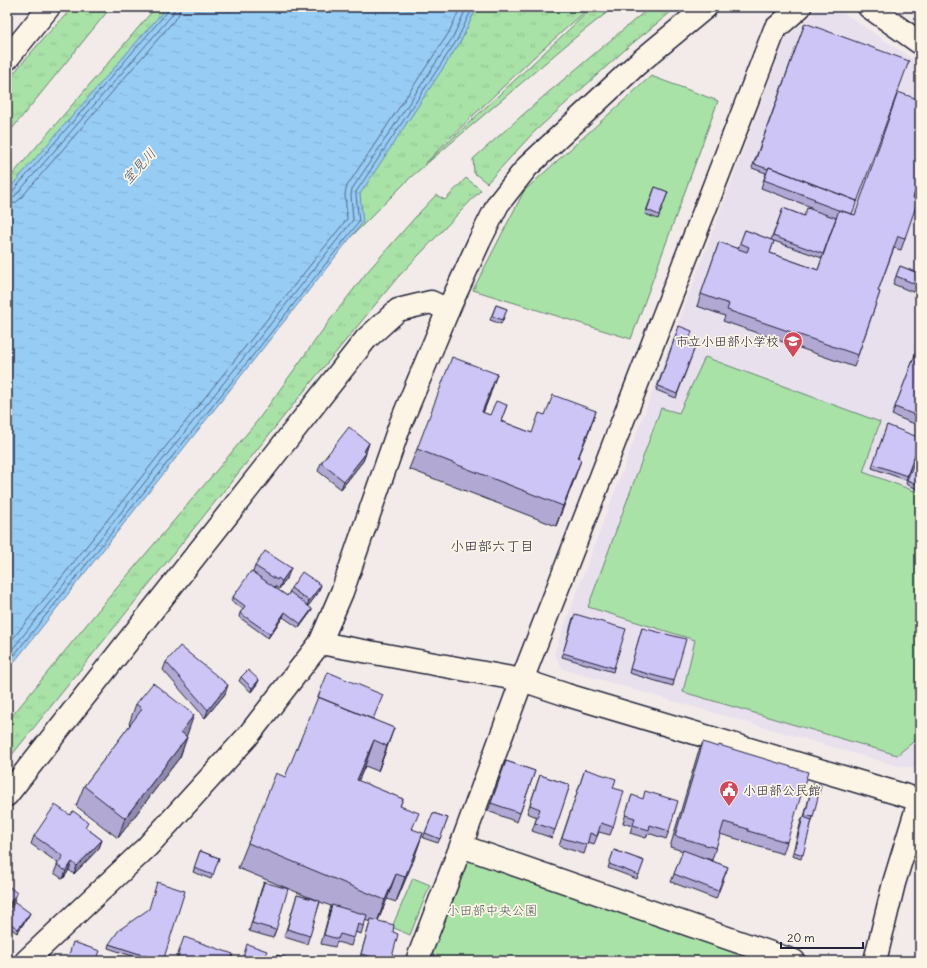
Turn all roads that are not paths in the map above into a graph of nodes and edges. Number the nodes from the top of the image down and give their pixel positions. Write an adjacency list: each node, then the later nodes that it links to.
1 (49, 7): 6 (street)
2 (706, 7): 7 (street)
3 (800, 7): 9 (street)
4 (869, 7): 5 (street)
5 (920, 43)
6 (7, 59)
7 (448, 310): 8 (street); 10 (street)
8 (320, 643): 9 (street); 13 (street)
9 (522, 680): 11 (street); 12 (street)
10 (7, 795)
11 (920, 799): 16 (street)
12 (461, 846): 14 (street); 15 (street)
13 (26, 961)
14 (417, 961)
15 (794, 961)
16 (875, 961)

